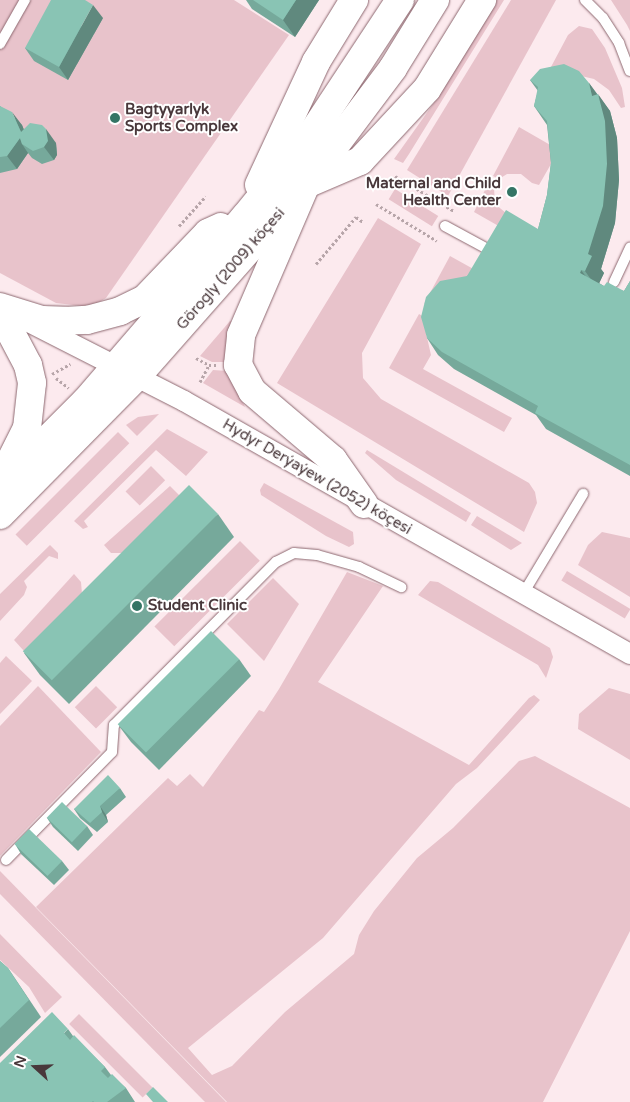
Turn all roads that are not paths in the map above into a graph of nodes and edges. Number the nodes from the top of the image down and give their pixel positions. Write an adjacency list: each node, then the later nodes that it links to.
1 (26, 0): 7 (lane)
2 (354, 0): 10 (main road)
3 (400, 0): 10 (main road, Görogly (2009) köçesi)
4 (435, 0): 9 (main road, Görogly (2009) köçesi)
5 (482, 0): 9 (main road)
6 (585, 0): 8 (lane)
7 (0, 44)
8 (630, 71)
9 (306, 184): 17 (main road, Görogly (2009) köçesi); 21 (main road)
10 (244, 218): 15 (main road); 17 (main road, Görogly (2009) köçesi)
11 (446, 226): 13 (lane)
12 (630, 247): 14 (lane)
13 (496, 253)
14 (614, 282)
15 (0, 307): 17 (street, Hydyr Derýaýew (2052) köçesi)
16 (0, 312): 18 (main road)
17 (127, 371): 19 (main road, Görogly (2009) köçesi); 21 (street, Hydyr Derýaýew (2052) köçesi); 22 (main road, Görogly (2009) köçesi)
18 (0, 477)
19 (0, 487)
20 (583, 494): 24 (lane)
21 (364, 504): 24 (street, Hydyr Derýaýew (2052) köçesi)
22 (0, 515)
23 (401, 587): 26 (lane)
24 (524, 594): 25 (street, Hydyr Derýaýew (2052) köçesi)
25 (630, 654)
26 (6, 860)

